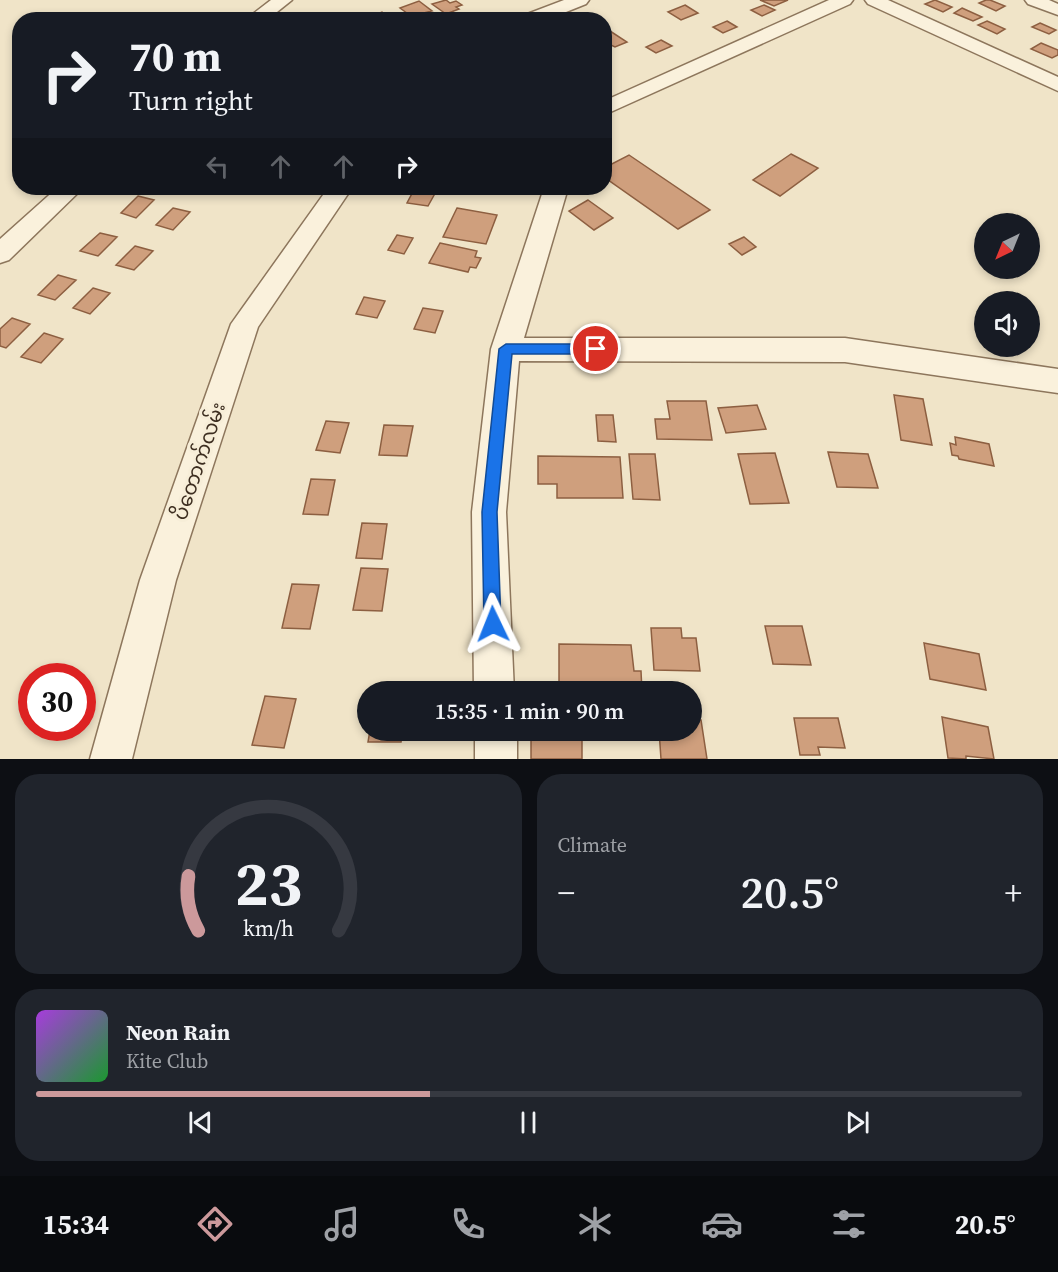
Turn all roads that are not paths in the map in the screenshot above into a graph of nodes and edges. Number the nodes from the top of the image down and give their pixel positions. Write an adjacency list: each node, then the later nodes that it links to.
1 (283, 0): 7 (street)
2 (580, 0): 8 (street)
3 (844, 0): 10 (street)
4 (874, 0): 9 (street)
5 (1034, 0): 6 (street)
6 (1058, 10)
7 (266, 12)
8 (549, 12)
9 (1058, 85)
10 (612, 105)
11 (63, 195): 14 (street)
12 (335, 195): 19 (street, ပိတောက်လမ်း)
13 (554, 195): 15 (street)
14 (0, 254)
15 (506, 349): 16 (street); 17 (street)
16 (1058, 381)
17 (495, 681)
18 (496, 741): 20 (street)
19 (111, 759)
20 (496, 759)

